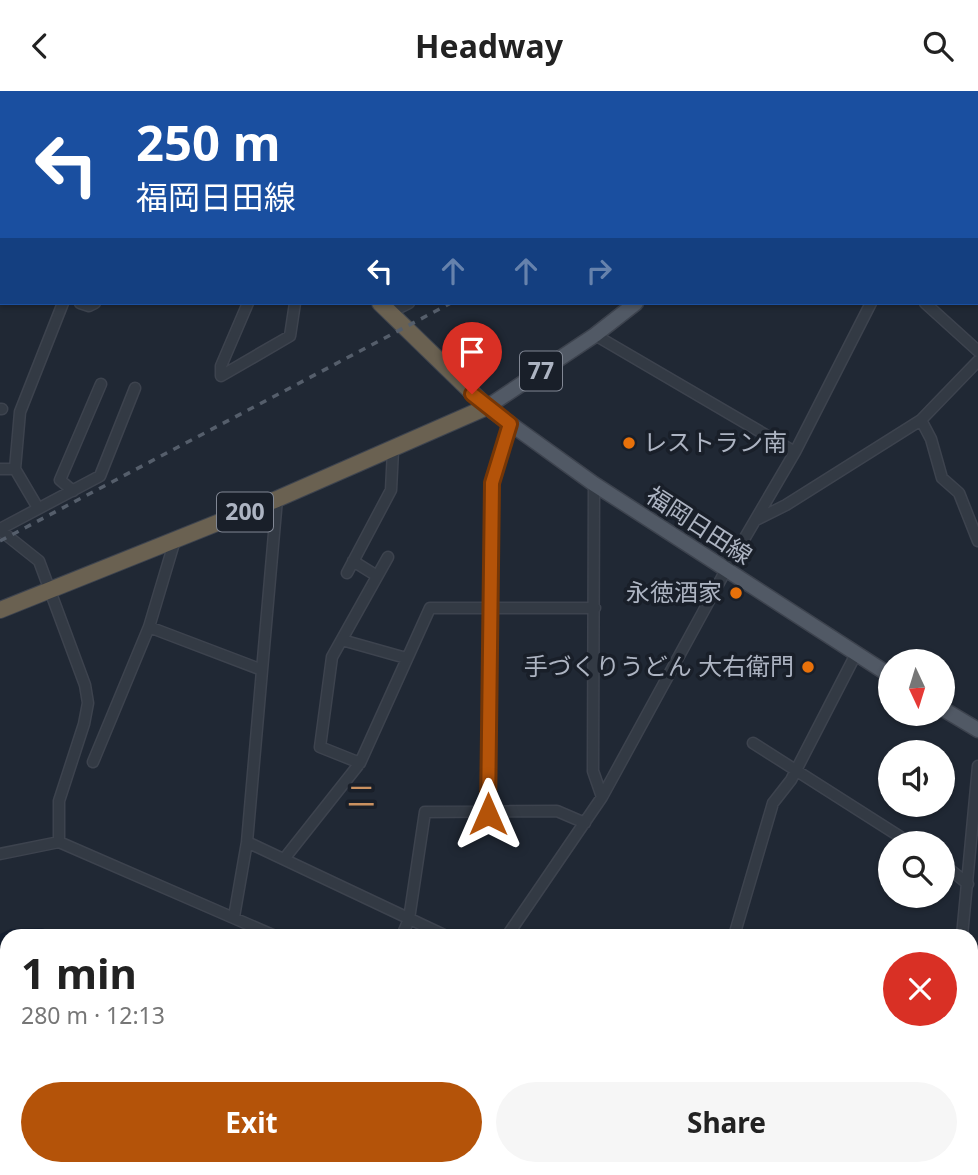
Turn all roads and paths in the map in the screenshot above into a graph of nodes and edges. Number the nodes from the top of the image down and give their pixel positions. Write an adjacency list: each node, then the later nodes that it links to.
1 (62, 305): 18 (street)
2 (247, 305): 3 (street)
3 (295, 305)
4 (633, 305): 8 (main road, 77)
5 (870, 305): 17 (street)
6 (927, 305): 9 (street)
7 (384, 308): 13 (highway)
8 (595, 335): 13 (main road, 77); 17 (street)
9 (978, 351)
10 (978, 361): 14 (street)
11 (101, 384): 21 (street)
12 (135, 388): 21 (street)
13 (487, 407): 15 (main road, 福岡日田線); 16 (highway, 200)
14 (920, 420): 24 (street); 27 (street)
15 (510, 424): 20 (main road, 福岡日田線); 36 (street)
16 (393, 450): 22 (highway, 200); 29 (street)
17 (795, 452): 24 (street)
18 (15, 469): 19 (street); 23 (street)
19 (0, 470)
20 (594, 484): 30 (main road, 福岡日田線); 34 (street)
21 (73, 491): 23 (street)
22 (277, 499): 26 (highway, 200); 42 (street)
23 (38, 508): 25 (street)
24 (756, 520): 30 (street)
25 (0, 529): 33 (street)
26 (174, 540): 33 (highway, 200); 37 (street)
27 (978, 541)
28 (388, 557): 32 (street)
29 (353, 561): 31 (street); 32 (street)
30 (726, 570): 39 (main road, 福岡日田線); 50 (street)
31 (347, 573)
32 (377, 576): 38 (street)
33 (51, 589): 35 (highway, 200); 54 (street)
34 (595, 608): 36 (street); 50 (street)
35 (0, 610)
36 (489, 610): 40 (street); 51 (street)
37 (149, 627): 42 (street); 46 (street)
38 (342, 640): 40 (street); 47 (street)
39 (856, 654): 41 (main road, 福岡日田線); 49 (street)
40 (405, 658): 47 (street)
41 (878, 668)
42 (262, 670): 55 (street)
43 (956, 717): 44 (main road)
44 (978, 730)
45 (753, 743): 49 (street)
46 (93, 762)
47 (360, 763): 57 (street)
48 (978, 766): 59 (street)
49 (795, 772): 53 (street); 68 (street)
50 (602, 797): 52 (street)
51 (488, 814): 52 (street); 61 (street)
52 (586, 823): 67 (street)
53 (891, 831)
54 (59, 842): 56 (street); 60 (street)
55 (247, 842): 57 (street); 60 (street)
56 (0, 854)
57 (284, 859): 61 (street)
58 (955, 874): 59 (street)
59 (968, 884): 69 (street)
60 (234, 917): 62 (street)
61 (409, 919): 65 (street); 66 (street)
62 (250, 925): 63 (street); 64 (street)
63 (248, 929)
64 (259, 929)
65 (405, 929)
66 (431, 929)
67 (512, 929)
68 (736, 929)
69 (963, 929)

